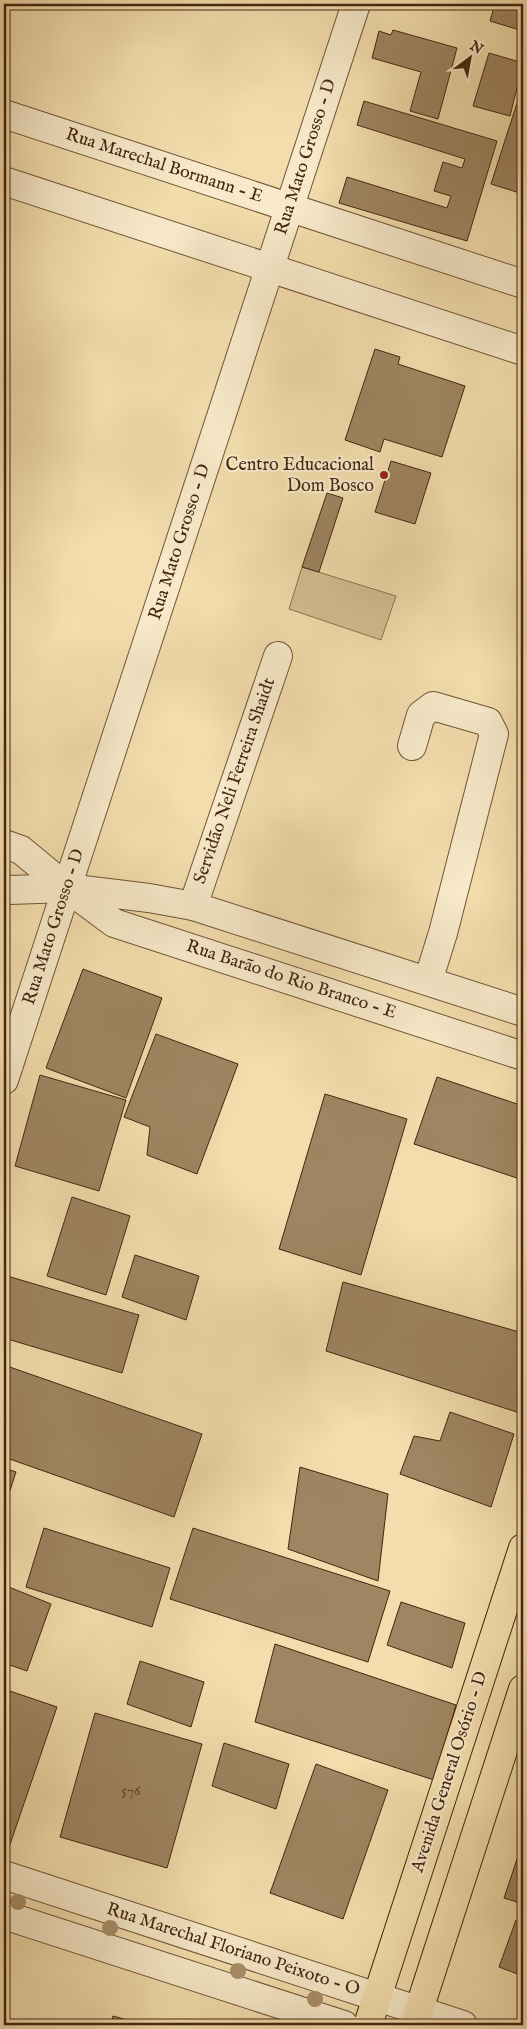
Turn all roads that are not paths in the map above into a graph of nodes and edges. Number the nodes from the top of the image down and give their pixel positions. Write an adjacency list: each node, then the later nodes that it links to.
1 (356, 4): 4 (street, Rua Mato Grosso - D)
2 (4, 114): 4 (street, Rua Marechal Bormann - E)
3 (4, 181): 5 (street)
4 (290, 208): 5 (street, Rua Mato Grosso - D); 6 (street, Rua Marechal Bormann - E)
5 (270, 268): 7 (street); 12 (street, Rua Mato Grosso - D)
6 (523, 284)
7 (523, 351)
8 (278, 656): 13 (street, Servidão Neli Ferreira Shaidt)
9 (412, 746): 15 (street)
10 (4, 844): 12 (street, Rua Barão do Rio Branco - E)
11 (4, 888): 12 (street)
12 (67, 888): 13 (street); 16 (street, Rua Barão do Rio Branco - E); 19 (street, Rua Mato Grosso - D)
13 (193, 906): 14 (street)
14 (352, 957): 15 (street); 16 (street)
15 (428, 981): 17 (street)
16 (339, 996): 18 (street, Rua Barão do Rio Branco - E)
17 (523, 1012)
18 (523, 1056)
19 (4, 1080)
20 (523, 1548): 26 (main road, Avenida General Osório - D)
21 (523, 1689): 27 (main road)
22 (4, 1875): 23 (street, Rua Marechal Floriano Peixoto - O)
23 (76, 1898): 25 (street); 26 (street, Rua Marechal Floriano Peixoto - O)
24 (4, 1915): 25 (street)
25 (63, 1934): 28 (street)
26 (377, 1997): 27 (street, Rua Marechal Floriano Peixoto - O); 29 (main road, Avenida General Osório - D)
27 (416, 2018): 30 (street, Rua Marechal Floriano Peixoto - O)
28 (344, 2025)
29 (368, 2025)
30 (463, 2025)

